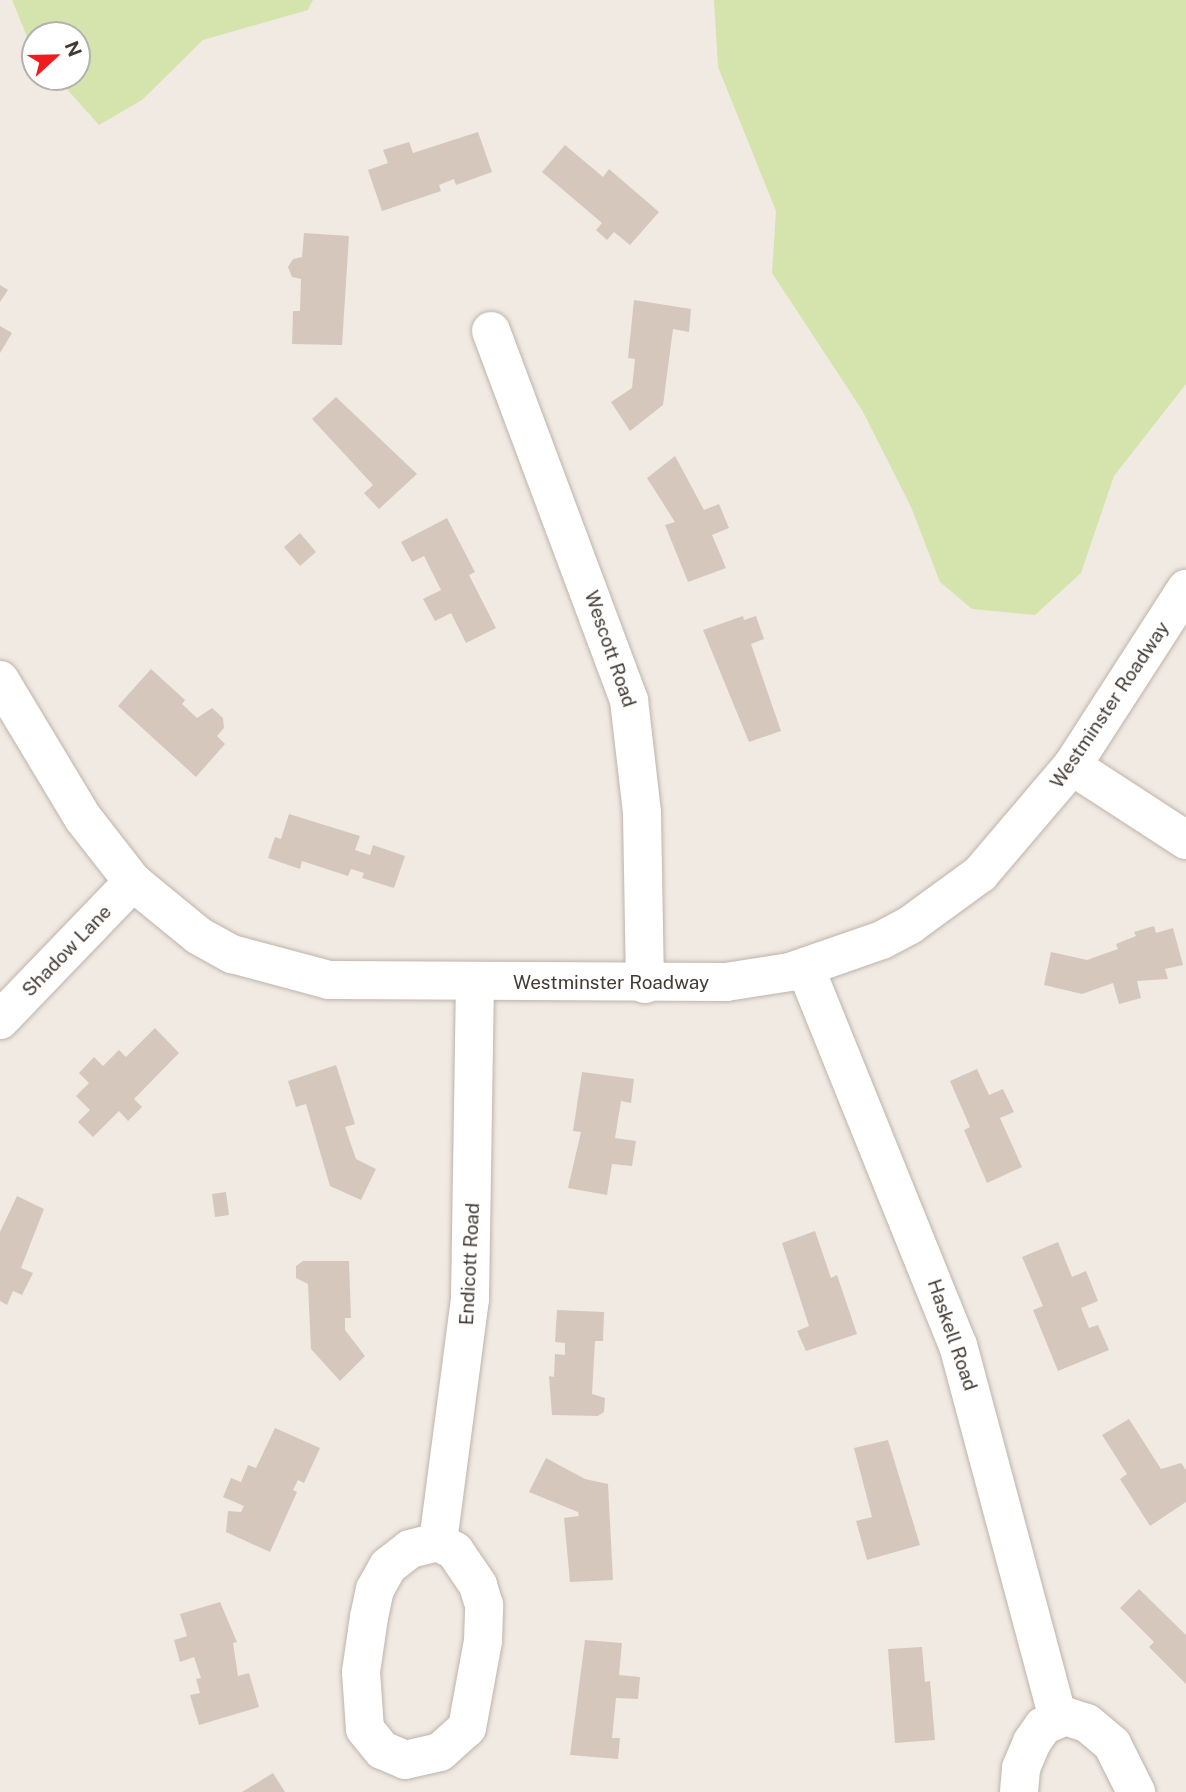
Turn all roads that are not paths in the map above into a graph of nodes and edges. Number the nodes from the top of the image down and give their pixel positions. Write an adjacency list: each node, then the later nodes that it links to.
1 (491, 331): 9 (street, Wescott Road)
2 (1186, 589): 4 (street, Westminster Roadway)
3 (0, 680): 6 (street, Westminster Roadway)
4 (1072, 766): 5 (street); 7 (street, Westminster Roadway)
5 (1186, 840)
6 (133, 882): 8 (street, Westminster Roadway); 10 (street, Shadow Lane)
7 (805, 967): 9 (street, Westminster Roadway); 12 (street, Haskell Road)
8 (475, 983): 9 (street, Westminster Roadway); 11 (street, Endicott Road)
9 (645, 984)
10 (0, 1020)
11 (438, 1542): 11 (street)
12 (1058, 1717): 13 (street); 14 (street)
13 (1019, 1792)
14 (1136, 1792)

